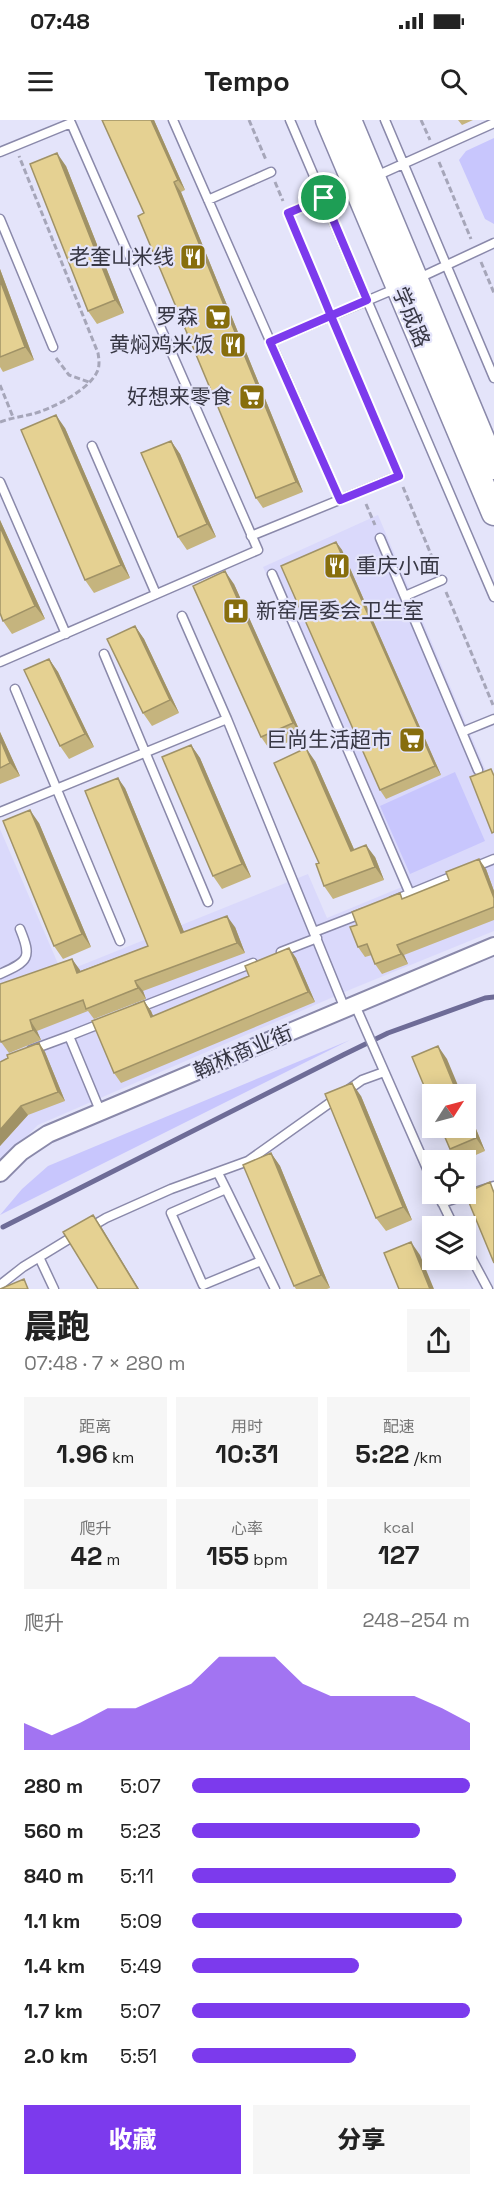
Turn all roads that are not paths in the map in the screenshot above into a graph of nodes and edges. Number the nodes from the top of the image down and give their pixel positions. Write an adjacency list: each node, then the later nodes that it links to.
1 (173, 120): 13 (lane)
2 (290, 120): 12 (lane)
3 (328, 120): 11 (main road, 学成路)
4 (349, 120): 11 (main road, 学成路)
5 (385, 120): 9 (lane)
6 (70, 122): 8 (lane); 29 (lane)
7 (494, 123): 9 (lane)
8 (0, 152)
9 (403, 165): 11 (lane); 17 (lane)
10 (271, 172): 13 (lane)
11 (364, 181): 12 (lane); 18 (main road, 学成路)
12 (324, 198): 14 (lane); 19 (lane)
13 (208, 200): 20 (lane)
14 (288, 213)
15 (0, 219): 21 (lane)
16 (494, 243): 17 (lane)
17 (446, 266): 18 (lane); 22 (lane)
18 (407, 283): 19 (lane); 24 (main road, 学成路); 28 (main road, 学成路)
19 (367, 300): 20 (lane); 35 (lane)
20 (270, 342): 27 (lane)
21 (53, 347)
22 (494, 378)
23 (92, 446): 33 (lane)
24 (494, 467)
25 (399, 476): 27 (lane)
26 (0, 482): 37 (lane)
27 (340, 500): 29 (lane)
28 (494, 513)
29 (251, 536): 33 (lane)
30 (380, 538): 34 (lane)
31 (272, 574): 49 (lane)
32 (442, 580): 34 (lane)
33 (156, 594): 37 (lane)
34 (405, 596): 43 (lane)
35 (494, 597)
36 (182, 616): 41 (lane)
37 (66, 634): 39 (lane)
38 (104, 654): 44 (lane)
39 (0, 662)
40 (15, 688): 46 (lane)
41 (227, 718): 44 (lane); 54 (lane)
42 (494, 719): 43 (lane)
43 (462, 732): 45 (lane)
44 (145, 752): 46 (lane); 50 (lane)
45 (478, 770)
46 (57, 789): 47 (lane); 55 (lane)
47 (0, 812)
48 (494, 859): 49 (lane)
49 (410, 894): 51 (lane)
50 (208, 902)
51 (378, 907)
52 (368, 911): 54 (lane)
53 (20, 929): 59 (lane)
54 (316, 935): 57 (lane); 60 (lane)
55 (120, 941)
56 (494, 946): 60 (street, 翰林商业街)
57 (274, 955)
58 (263, 960): 61 (lane)
59 (0, 974)
60 (350, 1007): 65 (lane); 66 (street, 翰林商业街)
61 (123, 1015)
62 (112, 1019): 63 (lane)
63 (69, 1036): 64 (lane); 66 (lane)
64 (20, 1055)
65 (384, 1072): 67 (lane); 69 (lane)
66 (100, 1113): 68 (street, 翰林商业街)
67 (422, 1158)
68 (0, 1173)
69 (218, 1173): 71 (lane); 73 (lane)
70 (494, 1186): 72 (lane)
71 (226, 1189): 74 (lane); 74 (lane)
72 (476, 1192)
73 (39, 1257): 76 (lane); 77 (lane)
74 (261, 1260): 78 (lane)
75 (476, 1267): 79 (lane)
76 (0, 1285)
77 (54, 1289)
78 (275, 1289)
79 (488, 1289)

